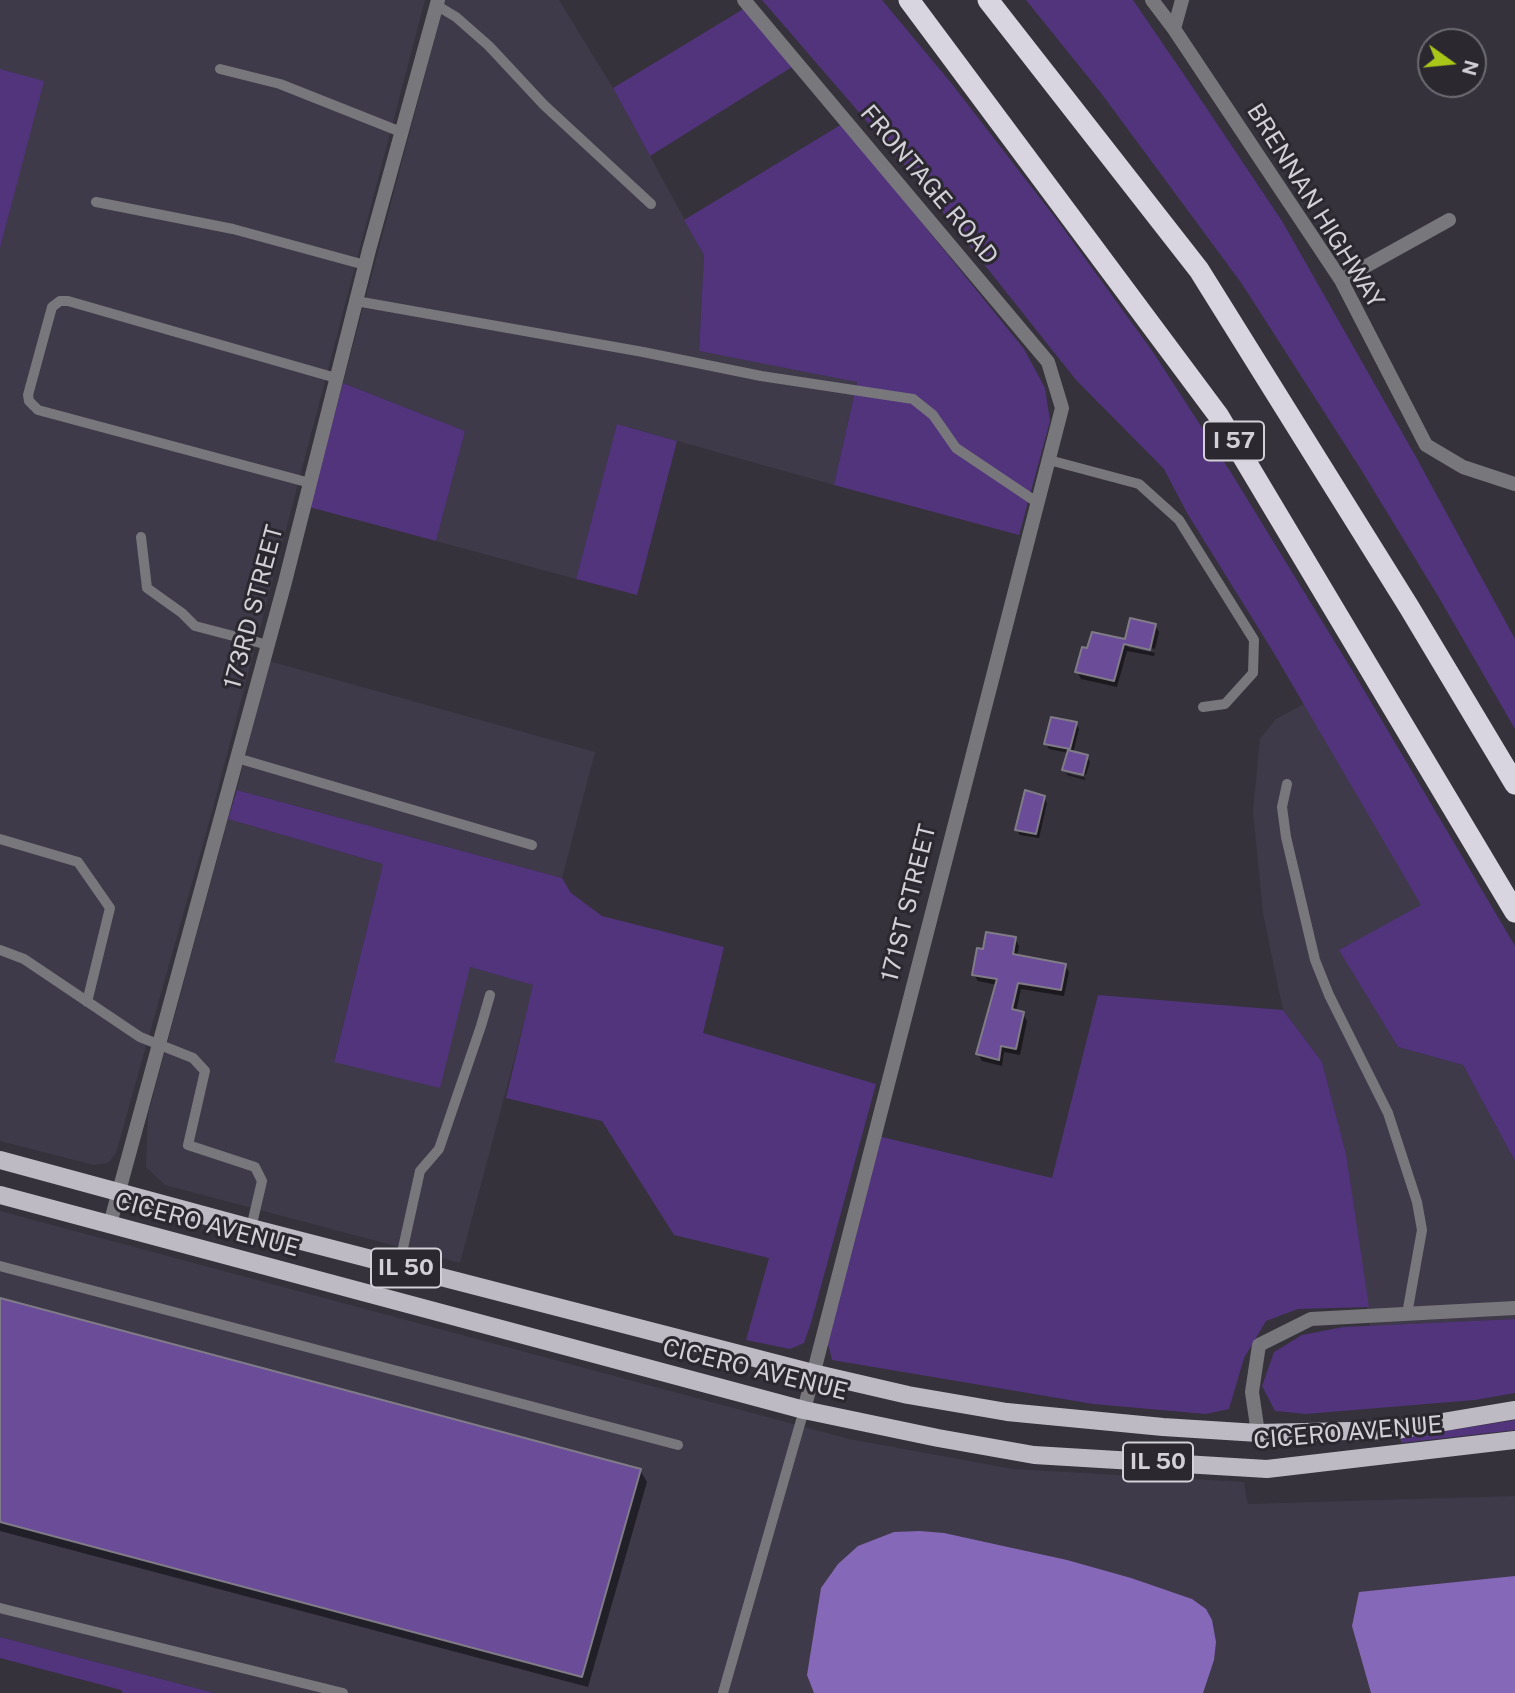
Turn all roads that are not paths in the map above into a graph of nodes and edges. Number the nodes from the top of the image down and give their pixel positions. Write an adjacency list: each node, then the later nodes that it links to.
1 (744, 0): 17 (street, FRONTAGE ROAD)
2 (910, 0): 30 (highway, I 57)
3 (988, 0): 27 (highway, I 57)
4 (1152, 0): 7 (street, BRENNAN HIGHWAY)
5 (1182, 0): 7 (street)
6 (437, 2): 9 (street, 173RD STREET); 11 (lane)
7 (1174, 29): 14 (street, BRENNAN HIGHWAY)
8 (220, 69): 9 (lane)
9 (401, 132): 13 (street, 173RD STREET)
10 (96, 202): 13 (lane)
11 (652, 204)
12 (1449, 220): 14 (street)
13 (365, 265): 15 (street, 173RD STREET)
14 (1341, 280): 20 (street, BRENNAN HIGHWAY)
15 (356, 301): 16 (street, 173RD STREET); 21 (lane)
16 (336, 378): 19 (street, 173RD STREET); 19 (lane)
17 (1062, 408): 18 (street, 171ST STREET)
18 (1049, 460): 21 (street, 171ST STREET); 24 (lane)
19 (310, 483): 23 (street, 173RD STREET)
20 (1515, 484)
21 (1038, 503): 44 (street, 171ST STREET)
22 (141, 537): 23 (lane)
23 (268, 645): 25 (street, 173RD STREET)
24 (1203, 706)
25 (237, 758): 29 (lane); 34 (street, 173RD STREET)
26 (1287, 784): 43 (lane)
27 (1515, 784)
28 (0, 839): 33 (lane)
29 (532, 845)
30 (1515, 912)
31 (0, 950): 33 (lane)
32 (490, 995): 41 (lane)
33 (87, 1002): 34 (lane)
34 (158, 1043): 36 (street, 173RD STREET); 39 (lane)
35 (0, 1160): 36 (main road, CICERO AVENUE / IL 50)
36 (118, 1191): 38 (street, 173RD STREET); 39 (main road, CICERO AVENUE / IL 50)
37 (0, 1195): 38 (main road, CICERO AVENUE / IL 50)
38 (110, 1224): 45 (main road, CICERO AVENUE / IL 50)
39 (251, 1228): 41 (main road, CICERO AVENUE / IL 50)
40 (0, 1266): 49 (lane)
41 (399, 1266): 44 (main road, CICERO AVENUE / IL 50)
42 (1515, 1308): 43 (street)
43 (1407, 1314): 47 (street)
44 (813, 1373): 45 (street, 171ST STREET); 47 (main road, CICERO AVENUE / IL 50)
45 (803, 1410): 48 (main road, CICERO AVENUE / IL 50); 52 (lane)
46 (1515, 1410): 47 (main road, CICERO AVENUE / IL 50)
47 (1258, 1433)
48 (1515, 1440)
49 (678, 1445)
50 (0, 1608): 51 (lane)
51 (343, 1693)
52 (723, 1693)

